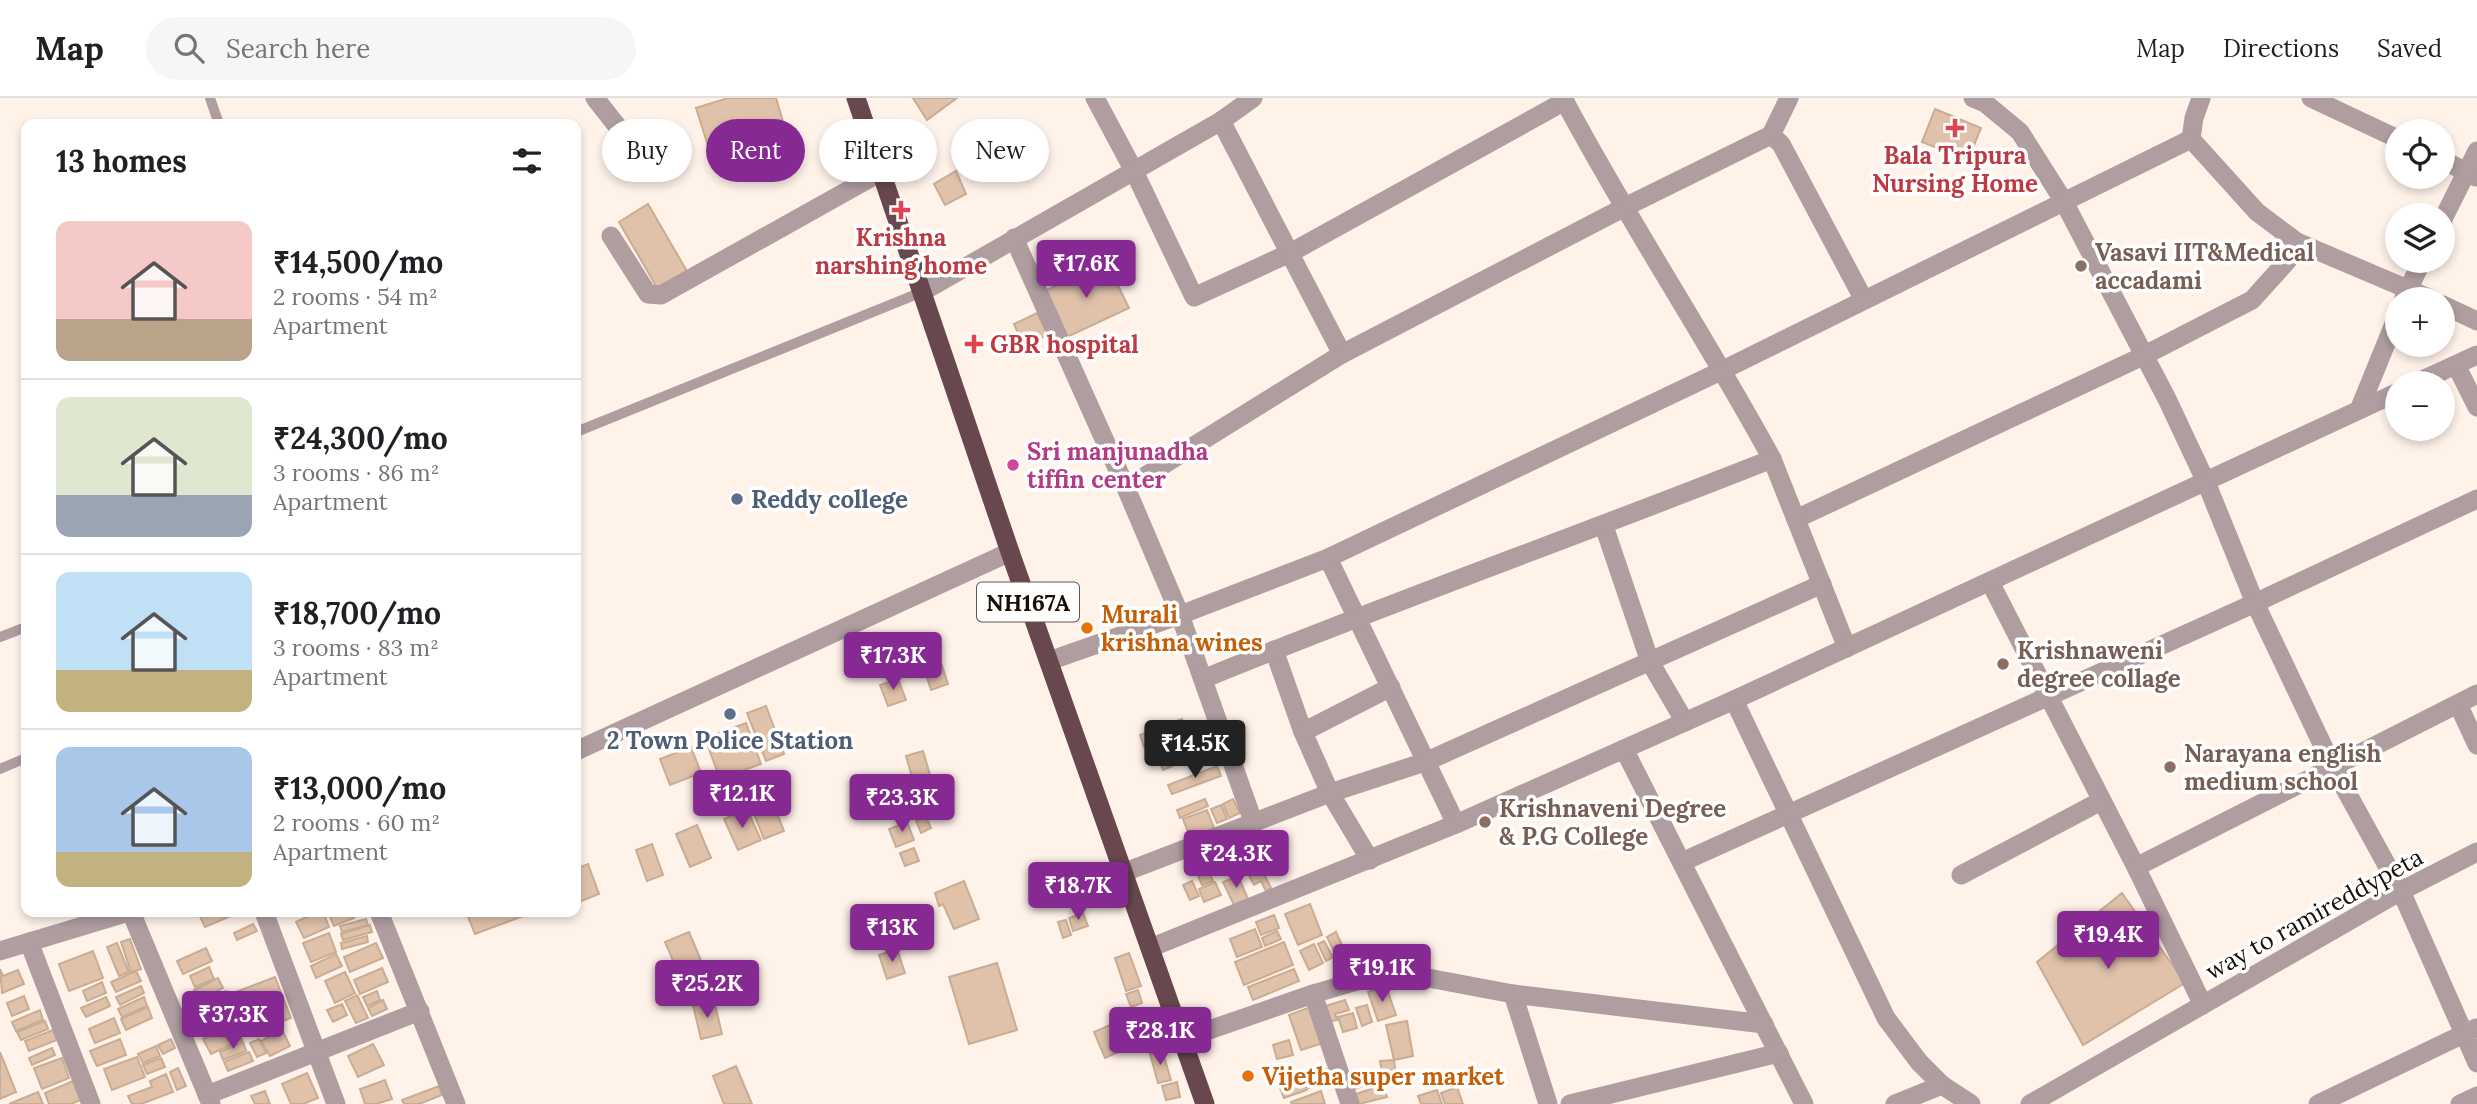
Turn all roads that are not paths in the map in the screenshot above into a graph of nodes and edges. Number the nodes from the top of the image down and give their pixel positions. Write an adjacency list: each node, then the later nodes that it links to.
1 (210, 98): 11 (lane)
2 (595, 98): 12 (street)
3 (856, 98): 13 (highway, NH167A)
4 (1095, 98): 20 (street)
5 (1253, 98): 14 (street)
6 (1789, 98): 16 (street)
7 (1973, 98): 24 (street)
8 (2201, 98): 17 (street)
9 (2311, 98): 15 (street)
10 (1564, 100): 26 (street); 30 (street)
11 (217, 119)
12 (612, 119)
13 (863, 119)
14 (1221, 121): 20 (street); 30 (street)
15 (2385, 133)
16 (1771, 135): 26 (street); 33 (street)
17 (2192, 139): 24 (street); 29 (street)
18 (2477, 151): 21 (street)
19 (2455, 166): 21 (street)
20 (1134, 171): 28 (street); 30 (street)
21 (2472, 174): 25 (street)
22 (863, 182): 27 (street)
23 (884, 182): 32 (highway, NH167A)
24 (2063, 200): 33 (street); 39 (street)
25 (2453, 203)
26 (1623, 208): 37 (street); 41 (street)
27 (611, 236)
28 (1014, 238): 32 (street); 49 (street)
29 (2297, 242): 31 (street); 39 (street)
30 (1290, 253): 37 (street)
31 (2391, 287)
32 (922, 292): 46 (lane); 53 (highway, NH167A)
33 (1864, 300): 41 (street)
34 (2455, 311): 35 (street)
35 (2477, 321)
36 (2385, 346): 45 (street)
37 (1342, 354): 49 (street)
38 (2477, 355): 40 (street)
39 (2143, 356): 48 (street); 51 (street)
40 (2456, 365): 42 (street); 44 (street)
41 (1723, 370): 47 (street); 54 (street)
42 (2443, 371)
43 (2385, 398): 45 (street)
44 (2477, 407)
45 (2359, 410): 48 (street)
46 (581, 430)
47 (1772, 459): 51 (street); 52 (street)
48 (2206, 482): 55 (street); 57 (street)
49 (1126, 488): 58 (street)
50 (2477, 499): 57 (street)
51 (1796, 519): 56 (street)
52 (1604, 526): 59 (street); 65 (street)
53 (1010, 552): 64 (highway, NH167A); 75 (street)
54 (1328, 558): 58 (street); 59 (street)
55 (1990, 582): 62 (street); 69 (street)
56 (1822, 584): 62 (street); 65 (street)
57 (2255, 603): 69 (street); 79 (street)
58 (1180, 615): 64 (street); 66 (street)
59 (1357, 616): 63 (street); 67 (street)
60 (21, 629): 61 (lane)
61 (0, 637)
62 (1847, 648): 70 (street)
63 (1274, 650): 66 (street); 73 (street)
64 (1049, 661): 90 (highway, NH167A)
65 (1650, 662): 72 (street); 78 (street)
66 (1203, 679): 84 (street)
67 (1391, 687): 73 (street); 78 (street)
68 (2477, 694): 71 (street)
69 (2049, 696): 82 (street); 83 (street)
70 (1734, 700): 72 (street); 83 (street)
71 (2458, 704): 74 (street); 79 (street)
72 (1685, 722): 76 (street)
73 (1303, 732): 81 (street)
74 (2477, 745)
75 (581, 749)
76 (1625, 749): 85 (street); 88 (street)
77 (21, 760): 80 (lane)
78 (1425, 762): 81 (street); 85 (street)
79 (2333, 767): 89 (street); 92 (street)
80 (0, 769)
81 (1330, 793): 84 (street); 87 (street)
82 (2101, 801): 89 (street); 91 (street)
83 (1788, 814): 88 (street); 110 (street)
84 (1255, 824): 90 (street)
85 (1456, 824): 87 (street)
86 (2477, 852): 92 (street, way to ramireddypeta)
87 (1370, 860): 98 (street)
88 (1682, 862): 104 (street)
89 (2136, 867): 102 (street)
90 (1125, 872): 98 (highway, NH167A)
91 (1961, 875)
92 (2400, 891): 102 (street, way to ramireddypeta); 105 (street)
93 (113, 917): 97 (street)
94 (132, 917): 112 (street)
95 (266, 917): 107 (street)
96 (381, 917): 103 (street)
97 (29, 942): 99 (street); 113 (street)
98 (1150, 948): 106 (highway, NH167A)
99 (0, 951)
100 (1312, 994): 101 (street); 106 (street); 117 (street)
101 (1513, 994): 104 (street); 118 (street)
102 (2203, 1004): 123 (street, way to ramireddypeta)
103 (420, 1011): 107 (street); 115 (street)
104 (1764, 1024): 108 (street)
105 (2471, 1031): 109 (street); 124 (street)
106 (1183, 1039): 116 (highway, NH167A)
107 (316, 1053): 112 (street); 114 (street)
108 (1779, 1053): 119 (street); 120 (street)
109 (2477, 1063)
110 (1942, 1085): 121 (street); 122 (street)
111 (2477, 1096): 125 (street)
112 (209, 1100)
113 (91, 1104)
114 (336, 1104)
115 (456, 1104)
116 (1205, 1104)
117 (1350, 1104)
118 (1548, 1104)
119 (1570, 1104)
120 (1804, 1104)
121 (1895, 1104)
122 (1970, 1104)
123 (2031, 1104)
124 (2318, 1104)
125 (2459, 1104)

